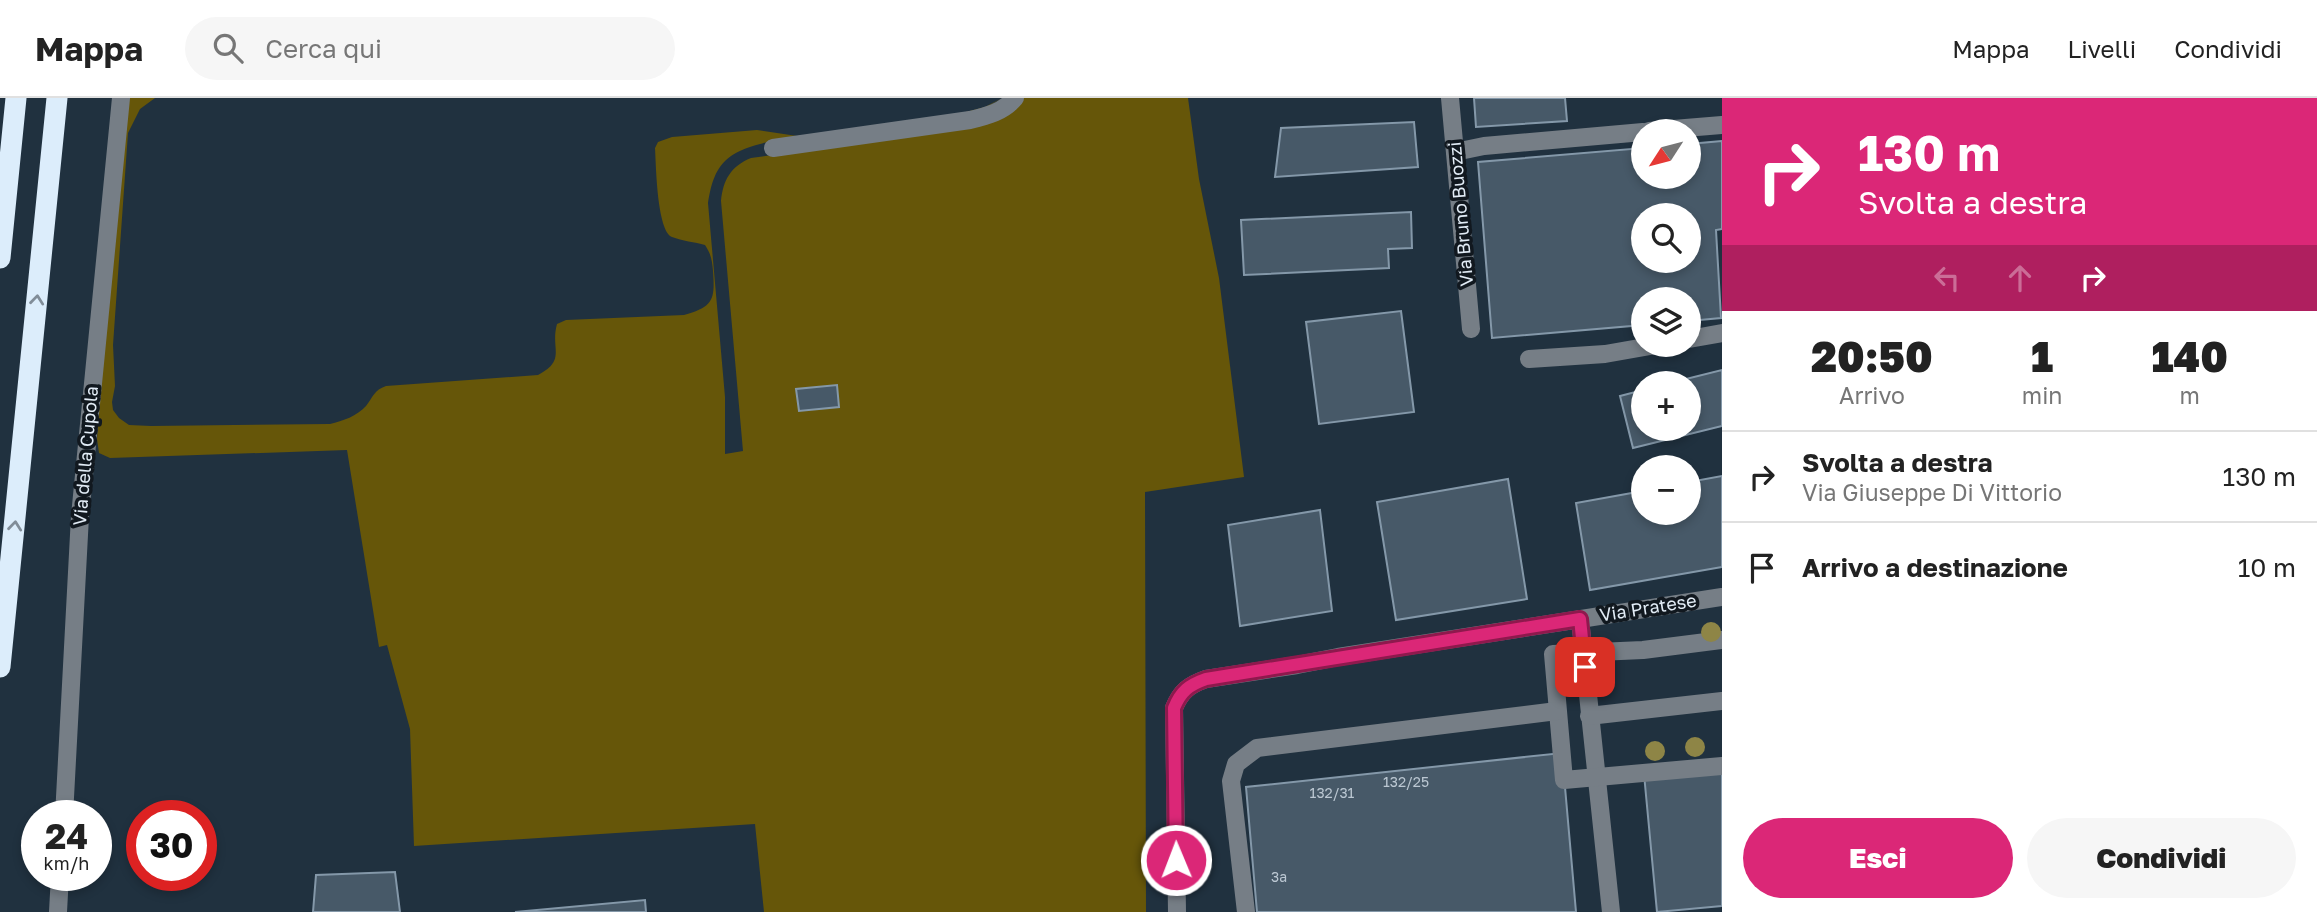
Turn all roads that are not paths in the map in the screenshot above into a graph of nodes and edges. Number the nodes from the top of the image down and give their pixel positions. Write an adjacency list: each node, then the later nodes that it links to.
1 (16, 98): 11 (highway)
2 (57, 98): 20 (highway, one-way to 2)
3 (121, 98): 26 (street, Via della Cupola)
4 (1015, 98): 9 (street)
5 (1450, 98): 10 (street, Via Bruno Buozzi)
6 (1722, 125): 7 (street)
7 (1701, 127)
8 (1631, 133): 10 (street)
9 (773, 148)
10 (1455, 152): 12 (street, Via Bruno Buozzi)
11 (0, 258)
12 (1471, 329)
13 (1722, 334): 14 (street)
14 (1701, 337)
15 (1631, 349): 16 (street)
16 (1529, 359)
17 (1722, 597): 18 (street, Via Pratese)
18 (1580, 619): 23 (street); 29 (street, Via Pratese)
19 (1722, 640): 22 (street)
20 (0, 667)
21 (1722, 701): 23 (street)
22 (1557, 710): 25 (street); 30 (street)
23 (1589, 716): 25 (street)
24 (1722, 766): 25 (street)
25 (1597, 777): 31 (street)
26 (65, 800)
27 (59, 891): 28 (street)
28 (58, 912)
29 (1177, 912)
30 (1246, 912)
31 (1611, 912)

